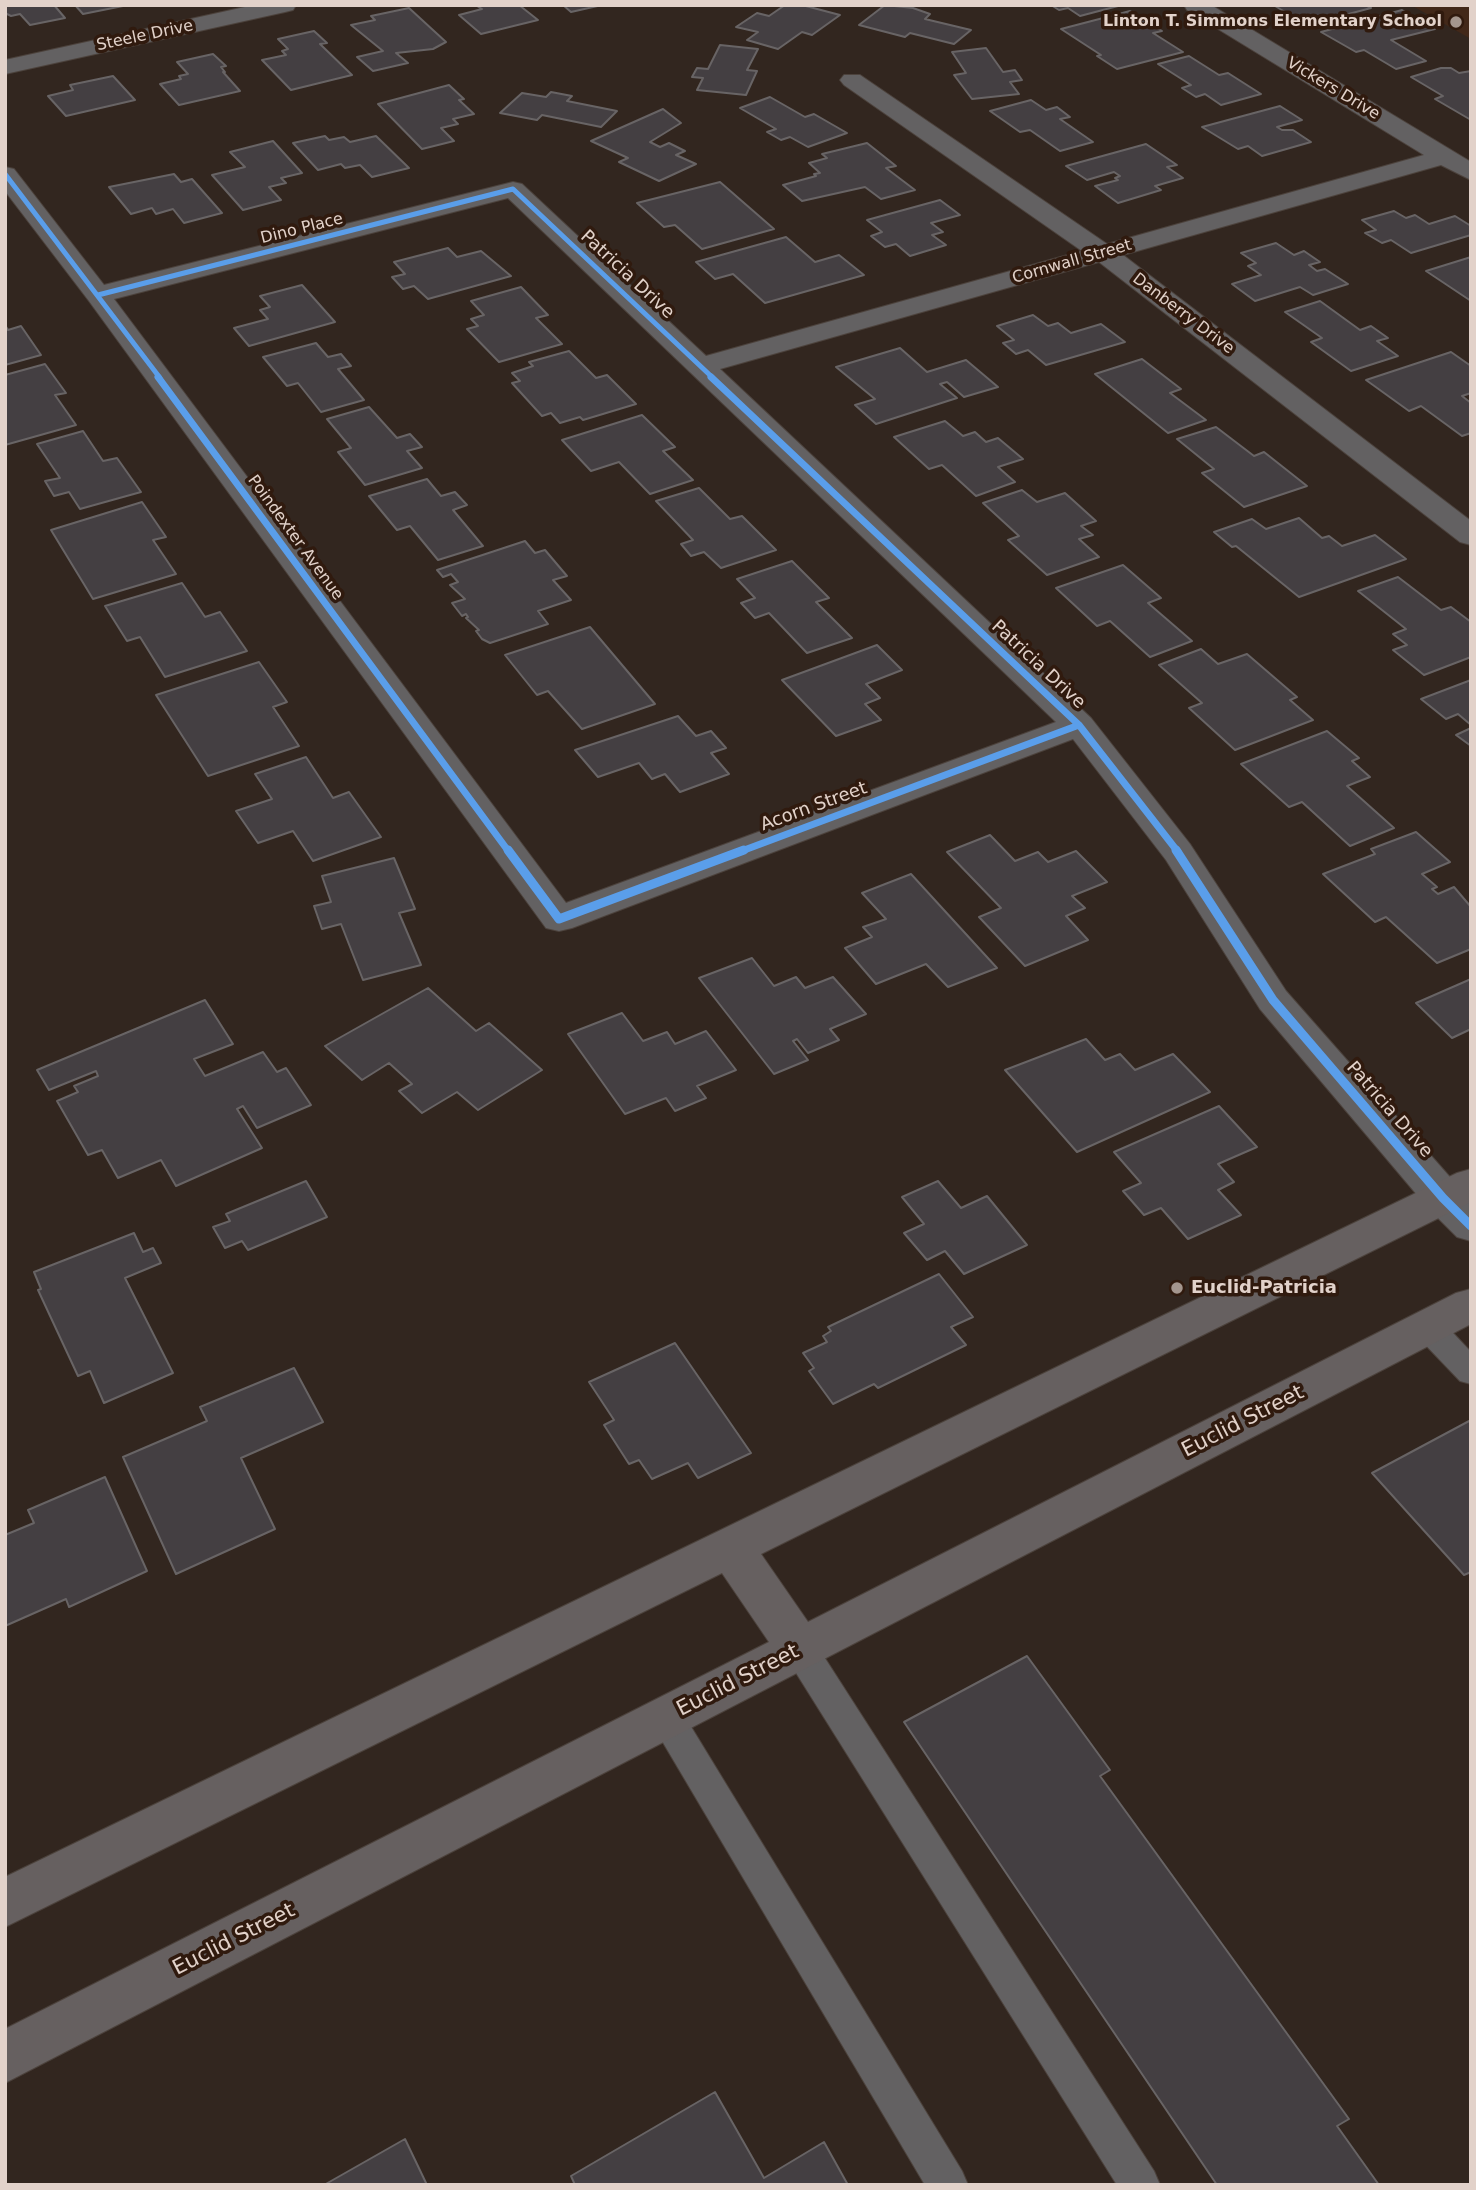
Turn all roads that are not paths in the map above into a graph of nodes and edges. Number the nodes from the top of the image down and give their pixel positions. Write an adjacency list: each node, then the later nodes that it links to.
1 (285, 5): 3 (street, Steele Drive)
2 (1195, 5): 5 (street, Vickers Drive)
3 (5, 67)
4 (852, 80): 9 (street, Danberry Drive)
5 (1444, 157): 6 (street, Vickers Drive); 9 (street, Cornwall Street)
6 (1471, 173)
7 (5, 174): 10 (street, Poindexter Avenue)
8 (513, 189): 10 (street, Dino Place); 11 (street, Patricia Drive)
9 (1103, 253): 11 (street, Cornwall Street); 12 (street, Danberry Drive)
10 (98, 295): 14 (street, Poindexter Avenue)
11 (701, 366): 13 (street, Patricia Drive)
12 (1471, 536)
13 (1079, 725): 14 (street, Acorn Street); 15 (street, Patricia Drive)
14 (559, 919)
15 (1461, 1203): 19 (main road)
16 (1471, 1305): 17 (main road, Euclid Street)
17 (1428, 1327): 18 (lane); 20 (main road, Euclid Street)
18 (1471, 1372)
19 (730, 1547): 20 (main road); 22 (main road)
20 (800, 1649): 21 (main road, Euclid Street); 25 (lane)
21 (667, 1718): 23 (main road, Euclid Street); 24 (lane)
22 (5, 1903)
23 (5, 2057)
24 (948, 2185)
25 (1140, 2185)

